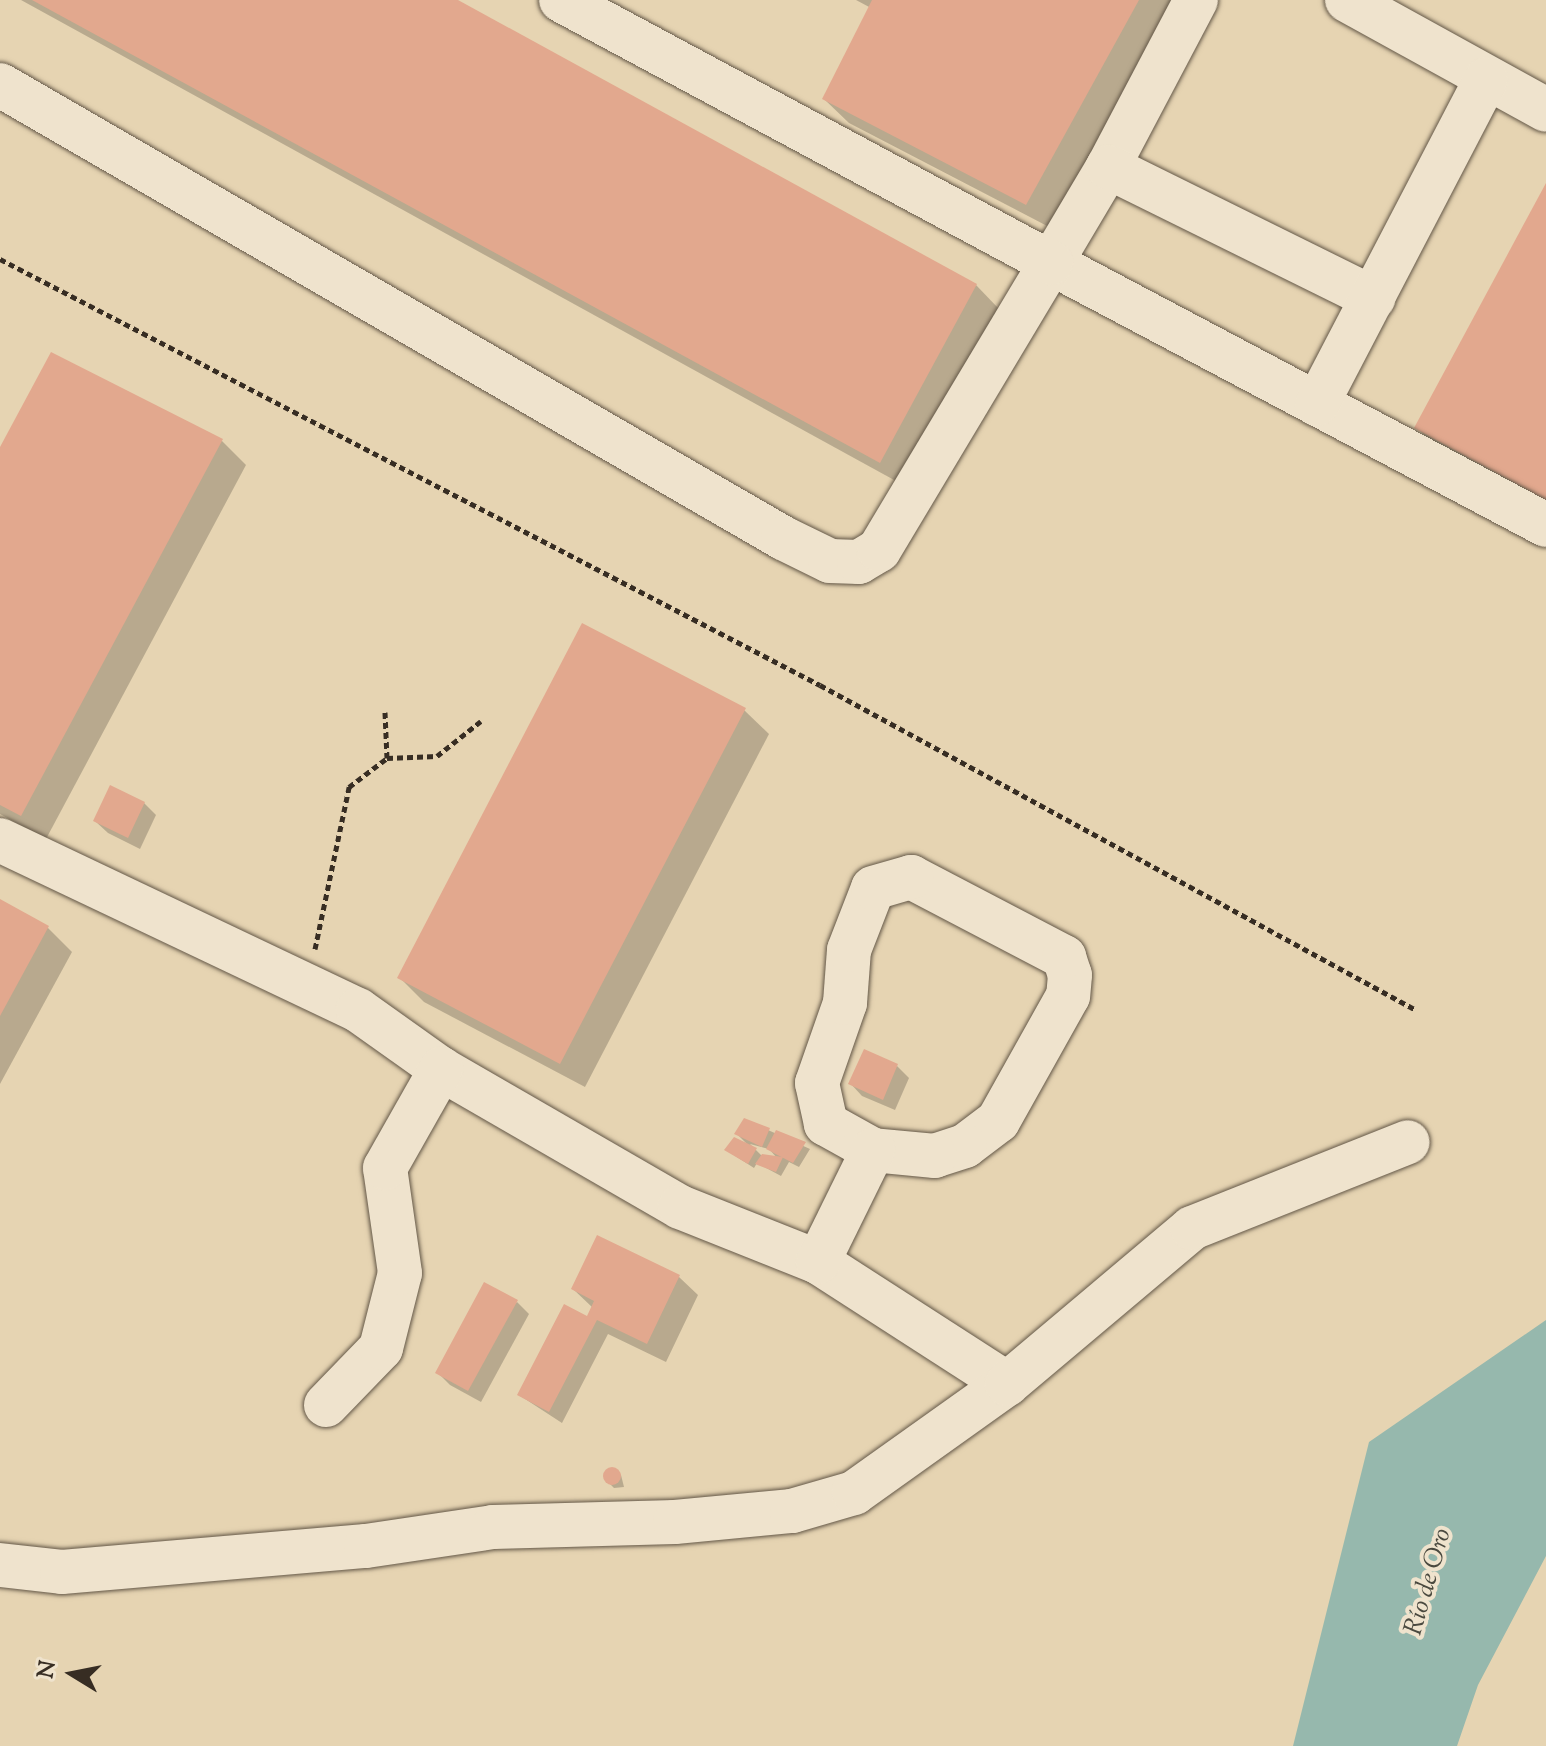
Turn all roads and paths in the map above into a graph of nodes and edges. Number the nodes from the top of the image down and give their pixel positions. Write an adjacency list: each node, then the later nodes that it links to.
1 (561, 0): 9 (lane)
2 (1196, 0): 7 (lane)
3 (1347, 0): 4 (lane)
4 (1486, 79): 6 (lane); 10 (lane)
5 (0, 85): 9 (lane)
6 (1546, 110)
7 (1108, 167): 9 (lane); 10 (lane)
8 (0, 259): 18 (path)
9 (1051, 263): 11 (lane)
10 (1373, 298): 11 (lane)
11 (1317, 404): 12 (lane)
12 (1546, 525)
13 (385, 712): 15 (path)
14 (481, 721): 15 (path)
15 (387, 758): 17 (path)
16 (0, 840): 17 (lane)
17 (308, 986): 19 (lane)
18 (1416, 1010)
19 (441, 1069): 22 (lane); 24 (lane)
20 (1408, 1142): 23 (lane)
21 (873, 1150): 21 (lane); 22 (lane)
22 (818, 1262): 23 (lane)
23 (1007, 1384): 25 (lane)
24 (326, 1405)
25 (0, 1565)

